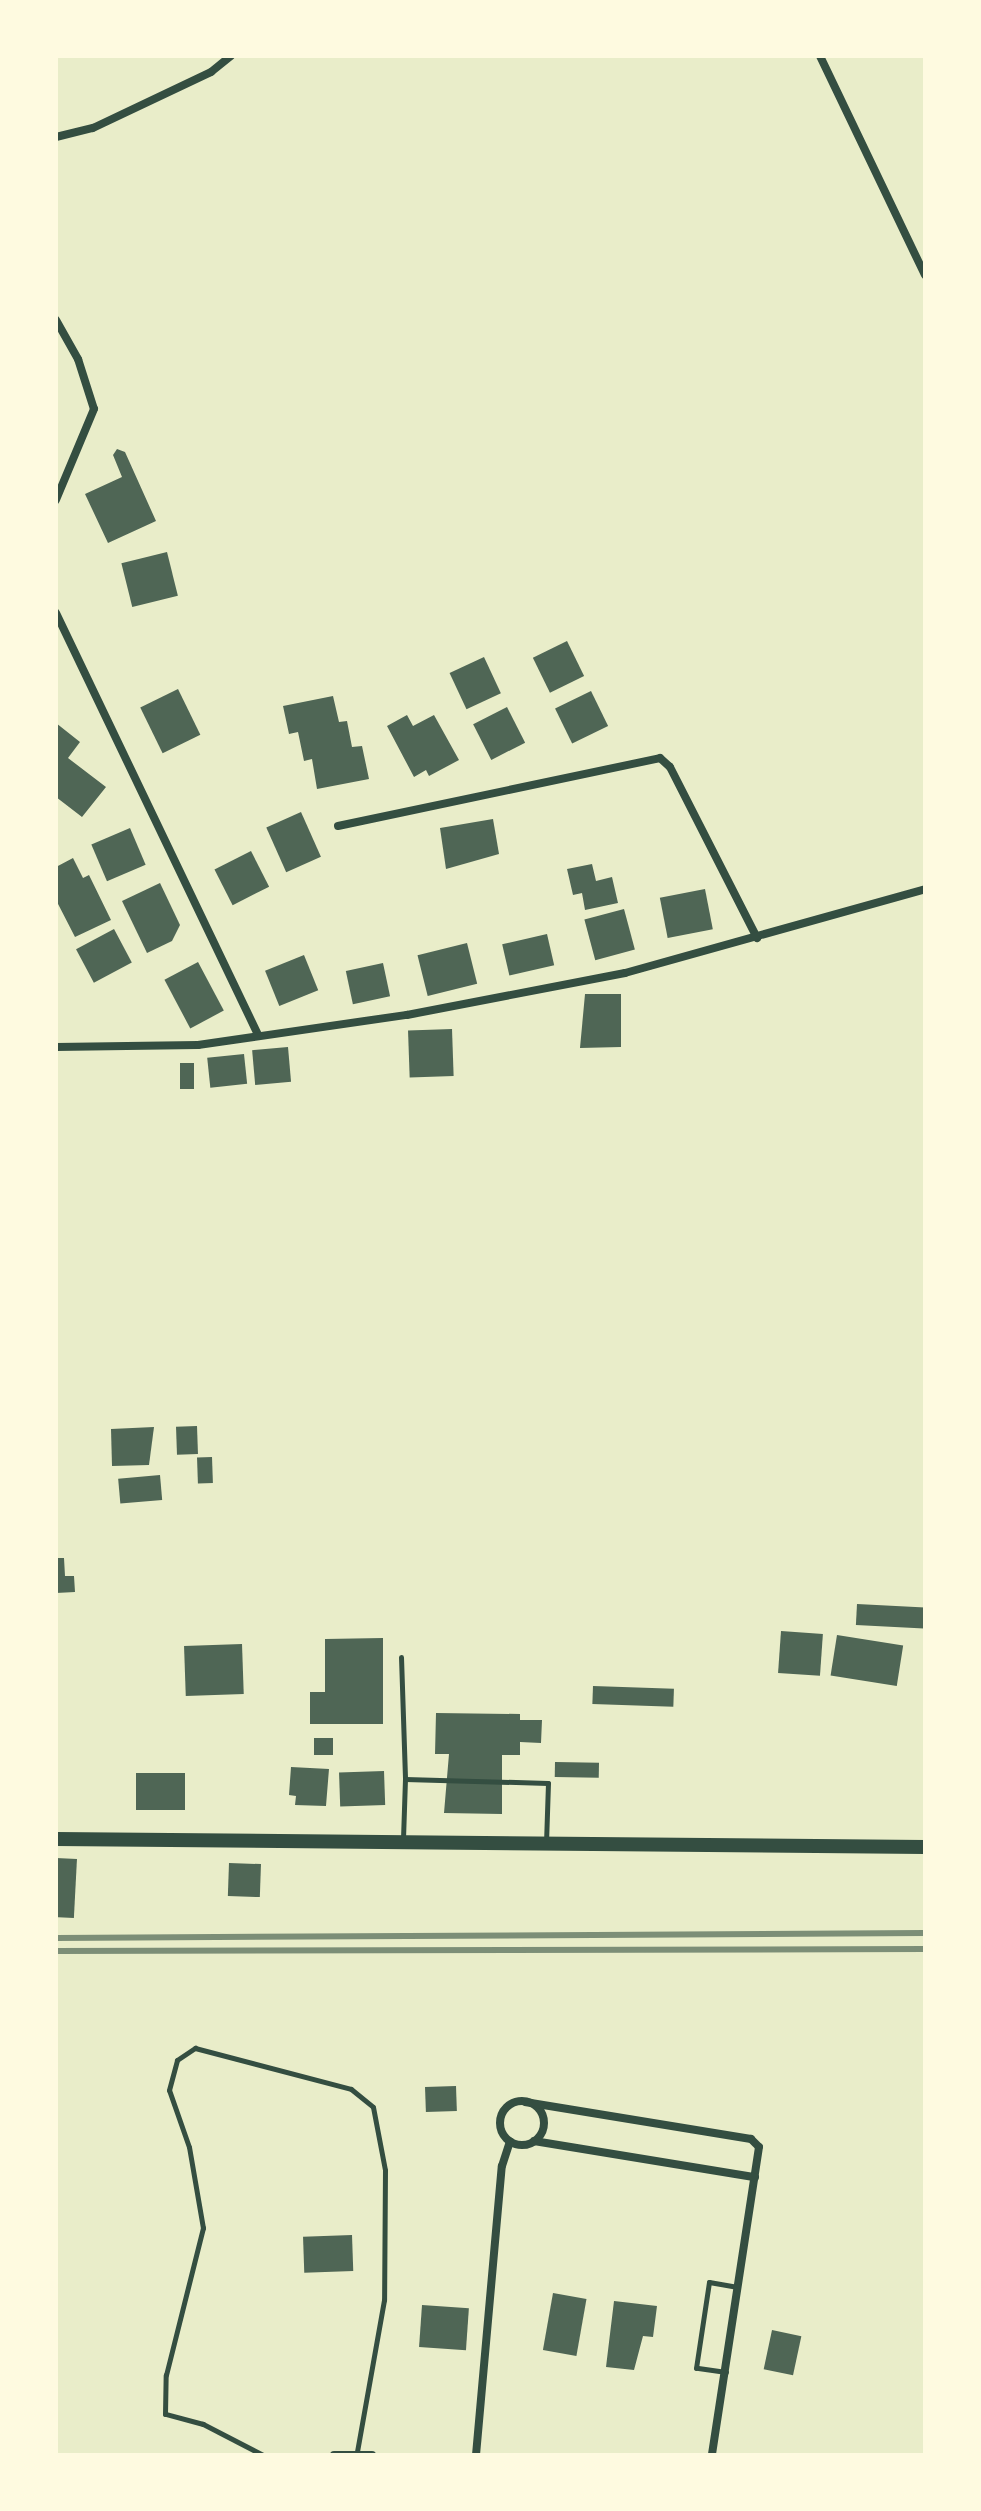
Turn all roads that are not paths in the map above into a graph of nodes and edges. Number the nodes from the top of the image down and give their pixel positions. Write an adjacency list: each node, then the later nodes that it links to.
1 (231, 56): 3 (street)
2 (820, 56): 4 (street)
3 (56, 137)
4 (925, 275)
5 (56, 320): 6 (street)
6 (56, 500)
7 (56, 613): 11 (street)
8 (338, 826): 10 (street)
9 (925, 889): 10 (street)
10 (757, 938): 11 (street)
11 (258, 1034): 12 (street)
12 (56, 1047)
13 (401, 1657): 14 (lane)
14 (405, 1779): 16 (lane); 17 (lane)
15 (56, 1839): 16 (main road)
16 (403, 1843): 17 (main road)
17 (546, 1844): 18 (main road)
18 (925, 1847)
19 (525, 2102): 20 (street); 21 (street); 22 (street)
20 (510, 2141): 21 (street); 29 (street)
21 (534, 2141): 22 (street)
22 (755, 2177): 23 (street)
23 (739, 2287): 24 (street); 24 (lane)
24 (726, 2372): 30 (street)
25 (357, 2452): 26 (lane); 27 (street); 28 (street)
26 (263, 2455)
27 (334, 2455)
28 (372, 2455)
29 (476, 2455)
30 (712, 2455)

